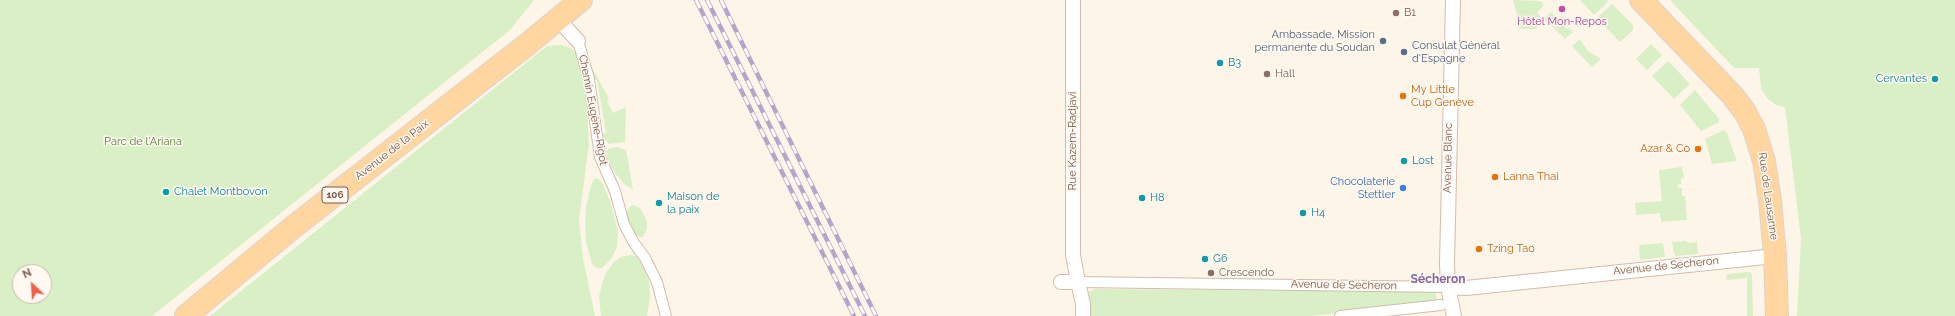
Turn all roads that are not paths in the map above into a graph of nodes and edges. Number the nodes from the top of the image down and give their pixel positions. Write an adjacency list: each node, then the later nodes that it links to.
1 (581, 0): 5 (main road, Avenue de la Paix / 106)
2 (1073, 0): 9 (street, Rue Kazem-Radjavi)
3 (1453, 0): 10 (street, Avenue Blanc)
4 (1641, 0): 7 (main road, Rue de Lausanne)
5 (558, 19): 6 (street, Chemin Eugène-Rigot); 12 (main road, Avenue de la Paix / 106)
6 (578, 41): 13 (street, Chemin Eugène-Rigot)
7 (1775, 248): 10 (street, Avenue de Sécheron); 17 (main road, Rue de Lausanne)
8 (1061, 282): 9 (street)
9 (1078, 282): 10 (street, Avenue de Sécheron); 14 (street, Rue Kazem-Radjavi)
10 (1448, 287): 16 (street, Avenue Blanc)
11 (1441, 305): 15 (street)
12 (186, 316)
13 (666, 316)
14 (1083, 316)
15 (1340, 316)
16 (1454, 316)
17 (1777, 316)

